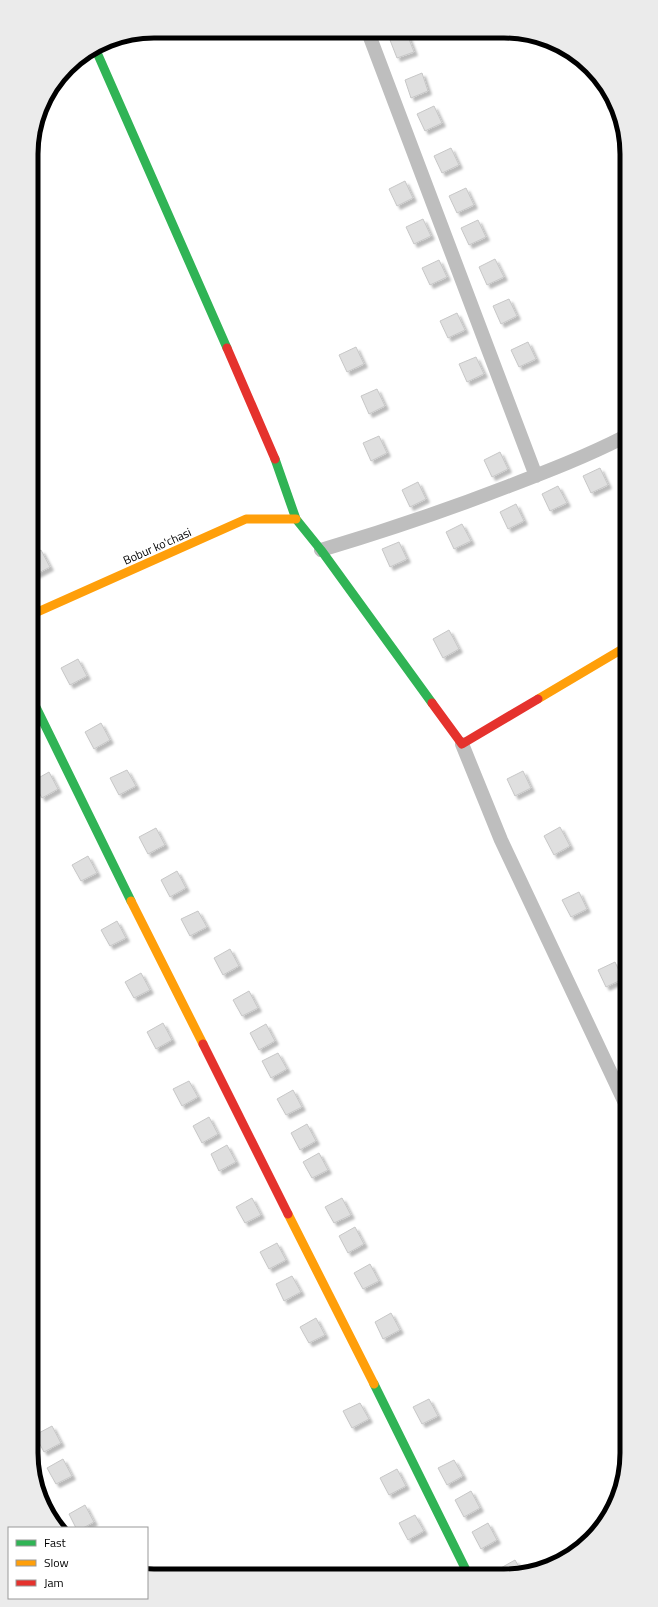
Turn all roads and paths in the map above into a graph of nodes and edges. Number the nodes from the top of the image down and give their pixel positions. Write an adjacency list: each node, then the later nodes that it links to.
1 (370, 38): 4 (street)
2 (97, 53): 5 (street)
3 (620, 439): 4 (street)
4 (536, 476): 6 (street)
5 (296, 520): 6 (street); 7 (street, Bobur ko'chasi)
6 (321, 550): 10 (street)
7 (38, 612)
8 (620, 650): 10 (street)
9 (38, 711): 12 (street)
10 (462, 744): 11 (street)
11 (620, 1092)
12 (465, 1569)

